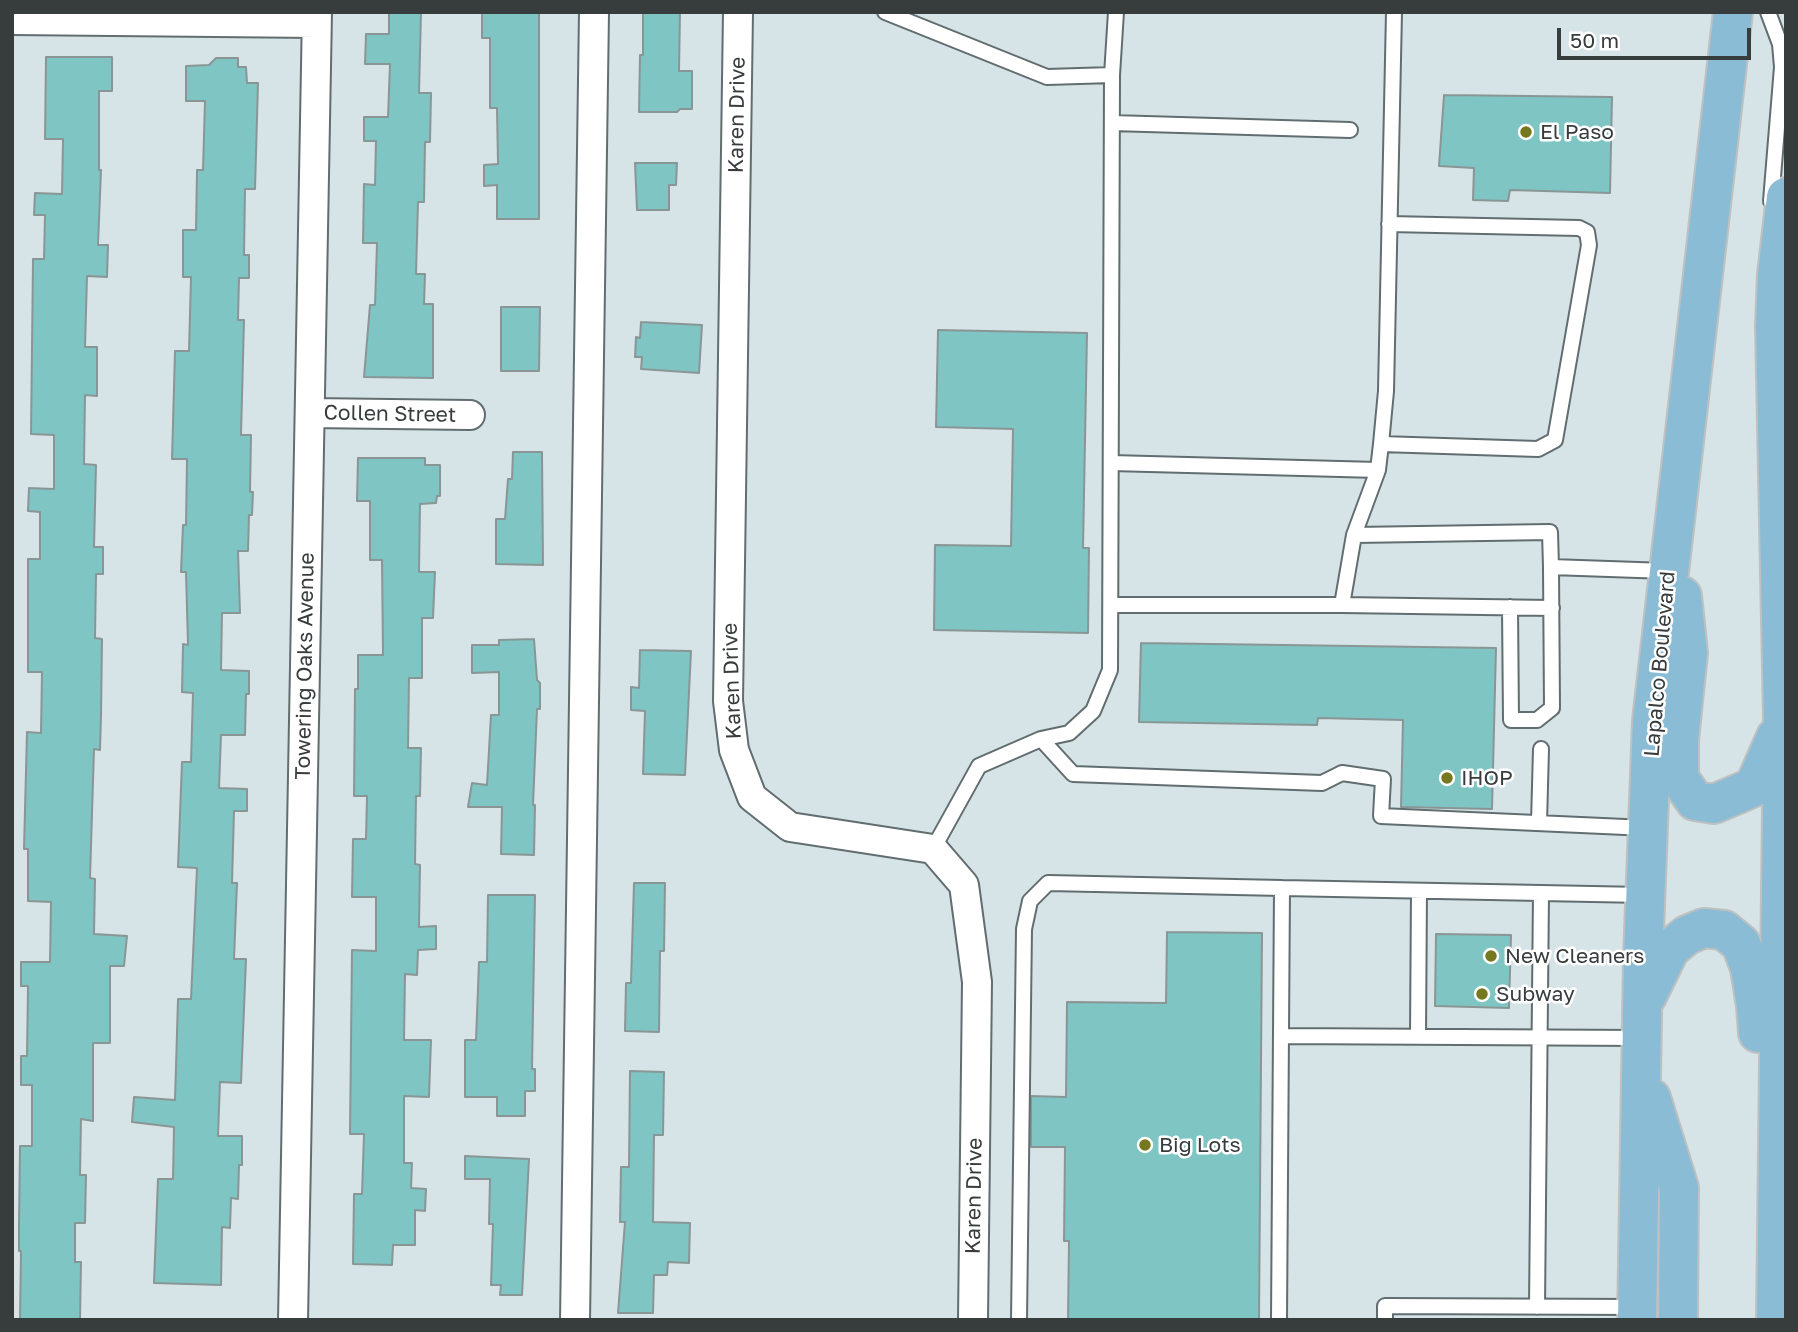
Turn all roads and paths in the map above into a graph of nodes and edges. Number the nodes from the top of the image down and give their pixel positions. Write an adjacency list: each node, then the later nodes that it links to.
1 (594, 12): 56 (street)
2 (738, 12): 38 (street, Karen Drive)
3 (885, 12): 10 (lane)
4 (1116, 12): 10 (lane)
5 (1394, 12): 14 (lane)
6 (1733, 12): 23 (main road, Lapalco Boulevard)
7 (1768, 12): 16 (lane)
8 (316, 17): 9 (street); 17 (street, Towering Oaks Avenue)
9 (12, 20)
10 (1112, 75): 11 (lane)
11 (1112, 123): 12 (lane); 20 (lane)
12 (1350, 130)
13 (1786, 197): 15 (main road)
14 (1389, 224): 19 (lane); 19 (lane)
15 (1781, 275): 16 (main road)
16 (1781, 326): 22 (main road)
17 (310, 414): 18 (street, Collen Street); 55 (street, Towering Oaks Avenue)
18 (470, 415)
19 (1381, 444): 21 (lane)
20 (1111, 463): 21 (lane); 27 (lane)
21 (1378, 470): 24 (lane)
22 (1782, 506): 31 (main road)
23 (1674, 521): 26 (main road, Lapalco Boulevard); 32 (main road)
24 (1354, 535): 25 (lane); 28 (lane)
25 (1551, 567): 26 (lane); 30 (lane)
26 (1668, 571): 37 (main road, Lapalco Boulevard)
27 (1111, 605): 28 (lane); 33 (lane)
28 (1342, 605): 29 (lane)
29 (1510, 607): 30 (lane); 30 (lane)
30 (1552, 608)
31 (1783, 620): 32 (main road)
32 (1783, 694): 35 (main road)
33 (1041, 739): 36 (lane); 38 (lane)
34 (1541, 749): 36 (lane)
35 (1784, 757): 43 (main road)
36 (1539, 823): 37 (lane)
37 (1647, 828): 42 (main road, Lapalco Boulevard)
38 (933, 849): 57 (street, Karen Drive)
39 (1282, 888): 40 (lane); 46 (lane); 58 (lane)
40 (1419, 891): 41 (lane); 47 (lane)
41 (1541, 893): 42 (lane); 48 (lane)
42 (1645, 895): 49 (main road, Lapalco Boulevard)
43 (1783, 896): 44 (main road)
44 (1783, 945): 45 (main road)
45 (1782, 1026): 50 (main road)
46 (1281, 1036): 47 (lane); 59 (lane)
47 (1418, 1036): 48 (lane)
48 (1539, 1036): 49 (lane); 52 (lane)
49 (1641, 1037): 51 (main road); 53 (main road, Lapalco Boulevard); 54 (main road)
50 (1782, 1080): 51 (main road)
51 (1781, 1191): 61 (main road)
52 (1537, 1307): 53 (lane); 60 (lane)
53 (1637, 1313)
54 (1679, 1315)
55 (293, 1320)
56 (575, 1320)
57 (973, 1320)
58 (1019, 1320)
59 (1279, 1320)
60 (1385, 1320)
61 (1776, 1320)

